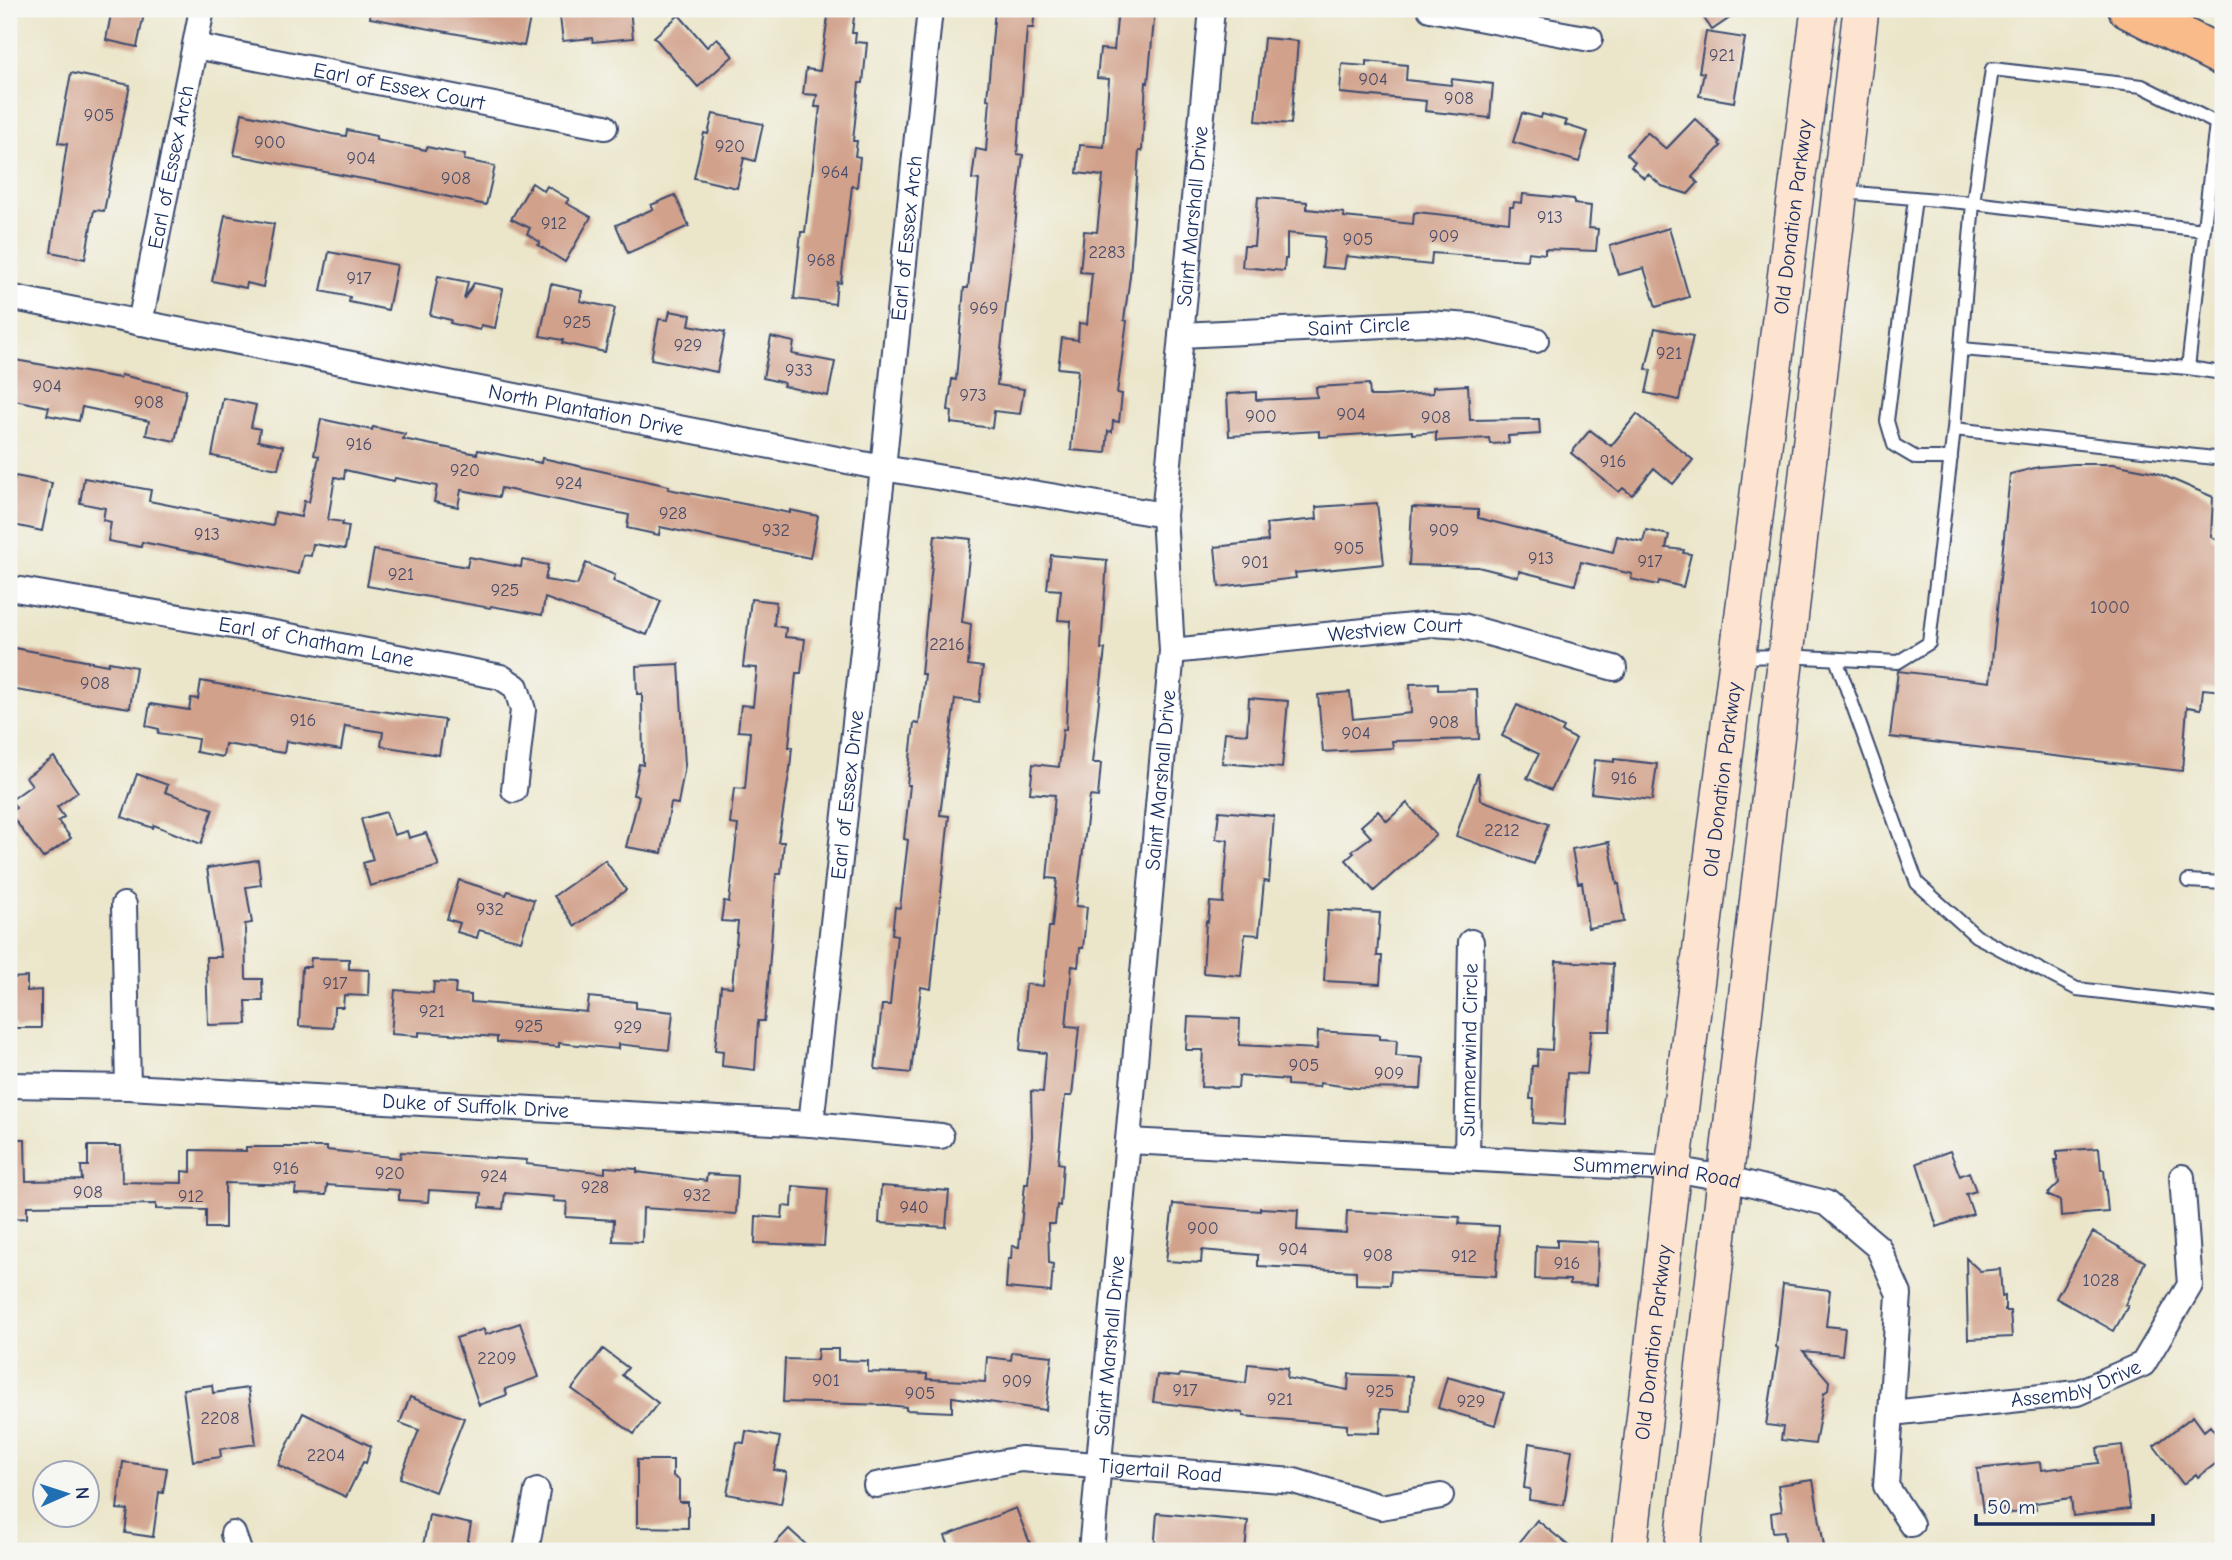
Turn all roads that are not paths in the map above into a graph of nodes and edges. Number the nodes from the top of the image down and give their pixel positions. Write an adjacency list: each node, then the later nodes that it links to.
1 (202, 9): 9 (street, Earl of Essex Arch)
2 (930, 9): 26 (street, Earl of Essex Arch)
3 (1212, 9): 18 (street, Saint Marshall Drive)
4 (1430, 9): 8 (street)
5 (1819, 9): 30 (street, Old Donation Parkway)
6 (1861, 9): 12 (street, Old Donation Parkway)
7 (2128, 9): 10 (main road)
8 (1590, 39)
9 (195, 46): 11 (street, Earl of Essex Court); 17 (street, Earl of Essex Arch)
10 (2223, 57)
11 (605, 127)
12 (1839, 191): 13 (lane); 31 (street, Old Donation Parkway)
13 (1915, 198): 14 (lane); 24 (lane)
14 (1973, 203): 15 (lane); 15 (lane); 20 (lane)
15 (2204, 230): 21 (lane)
16 (9, 297): 17 (street, North Plantation Drive)
17 (140, 323): 26 (street, North Plantation Drive)
18 (1181, 335): 19 (street, Saint Circle); 27 (street, Saint Marshall Drive)
19 (1536, 340)
20 (1961, 349): 21 (lane); 23 (lane)
21 (2188, 368): 22 (lane)
22 (2223, 373)
23 (1954, 429): 24 (lane); 25 (lane)
24 (1951, 458): 32 (lane)
25 (2223, 459)
26 (883, 468): 27 (street, North Plantation Drive); 42 (street, Earl of Essex Drive)
27 (1164, 515): 29 (street, Saint Marshall Drive)
28 (9, 588): 34 (street, Earl of Chatham Lane)
29 (1172, 651): 33 (street, Westview Court); 44 (street, Saint Marshall Drive)
30 (1738, 656): 31 (lane); 46 (street, Old Donation Parkway)
31 (1785, 656): 32 (lane); 48 (street, Old Donation Parkway)
32 (1836, 659): 39 (lane)
33 (1614, 668)
34 (514, 790)
35 (2188, 881): 36 (lane)
36 (2223, 883)
37 (124, 905): 41 (street)
38 (1471, 942): 45 (street, Summerwind Circle)
39 (2223, 1006)
40 (9, 1085): 41 (street, Duke of Suffolk Drive)
41 (128, 1087): 42 (street, Duke of Suffolk Drive)
42 (811, 1124): 43 (street, Duke of Suffolk Drive)
43 (941, 1136)
44 (1128, 1141): 45 (street, Summerwind Road); 50 (street, Saint Marshall Drive)
45 (1467, 1157): 46 (street, Summerwind Road)
46 (1673, 1169): 48 (street, Summerwind Road); 57 (street, Old Donation Parkway)
47 (2182, 1177): 49 (street, Assembly Drive)
48 (1724, 1178): 49 (street, Summerwind Road); 58 (street, Old Donation Parkway)
49 (1892, 1413): 54 (street, Summerwind Road)
50 (1097, 1464): 51 (street, Tigertail Road); 53 (street, Tigertail Road); 56 (street, Saint Marshall Drive)
51 (876, 1485)
52 (537, 1491): 55 (street)
53 (1441, 1496)
54 (1911, 1524)
55 (526, 1551)
56 (1091, 1551)
57 (1629, 1551)
58 (1682, 1551)

